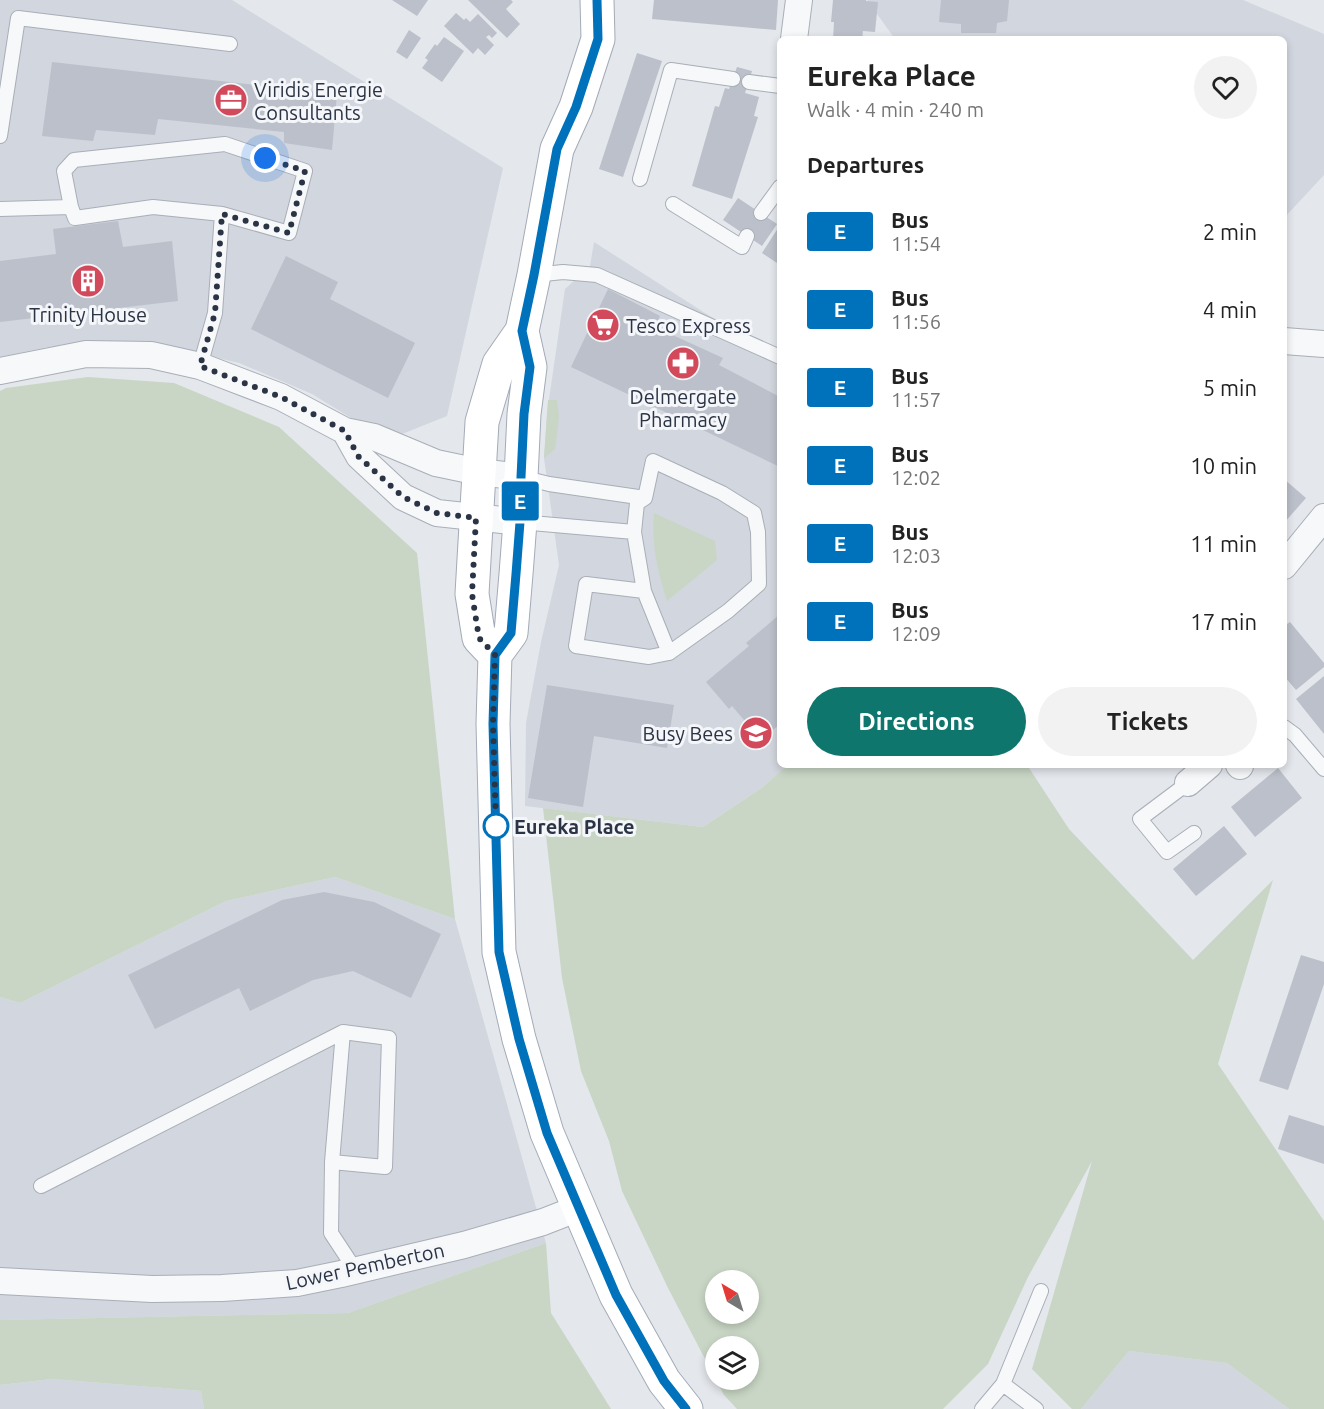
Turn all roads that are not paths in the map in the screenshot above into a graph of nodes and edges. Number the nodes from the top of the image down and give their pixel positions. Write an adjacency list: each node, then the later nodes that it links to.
1 (597, 0): 17 (main road)
2 (799, 0): 3 (street)
3 (794, 36)
4 (230, 44): 8 (lane)
5 (733, 79): 9 (lane)
6 (749, 82): 7 (lane)
7 (777, 86)
8 (0, 136)
9 (640, 179)
10 (777, 191): 14 (lane)
11 (673, 204): 16 (lane)
12 (71, 207): 13 (lane); 15 (lane); 15 (lane)
13 (0, 208)
14 (761, 213)
15 (222, 214): 22 (lane)
16 (747, 236)
17 (534, 275): 18 (main road); 21 (lane)
18 (522, 331): 25 (main road); 26 (main road)
19 (1287, 341): 20 (street)
20 (1324, 344)
21 (777, 356)
22 (200, 366): 23 (street); 24 (street)
23 (0, 371)
24 (345, 431): 25 (street); 29 (street)
25 (479, 472): 26 (street); 29 (main road)
26 (521, 477): 27 (lane); 30 (main road)
27 (645, 498): 31 (lane); 34 (lane)
28 (1324, 517): 32 (street)
29 (476, 518): 30 (street); 35 (main road)
30 (520, 522): 31 (lane); 35 (main road)
31 (634, 532): 33 (lane)
32 (1287, 562)
33 (644, 591): 34 (lane); 34 (lane)
34 (669, 653)
35 (495, 655): 44 (main road)
36 (1287, 729): 38 (lane)
37 (1206, 768): 39 (street)
38 (1324, 769)
39 (1188, 783): 40 (lane)
40 (1194, 833)
41 (343, 1032): 42 (lane); 42 (lane); 43 (lane)
42 (332, 1162): 45 (lane)
43 (41, 1186)
44 (579, 1208): 45 (street, Lower Pemberton); 49 (main road)
45 (356, 1271): 46 (street, Lower Pemberton)
46 (0, 1281)
47 (1041, 1291): 48 (lane)
48 (1003, 1384): 50 (lane); 51 (lane)
49 (686, 1409)
50 (982, 1409)
51 (1036, 1409)

